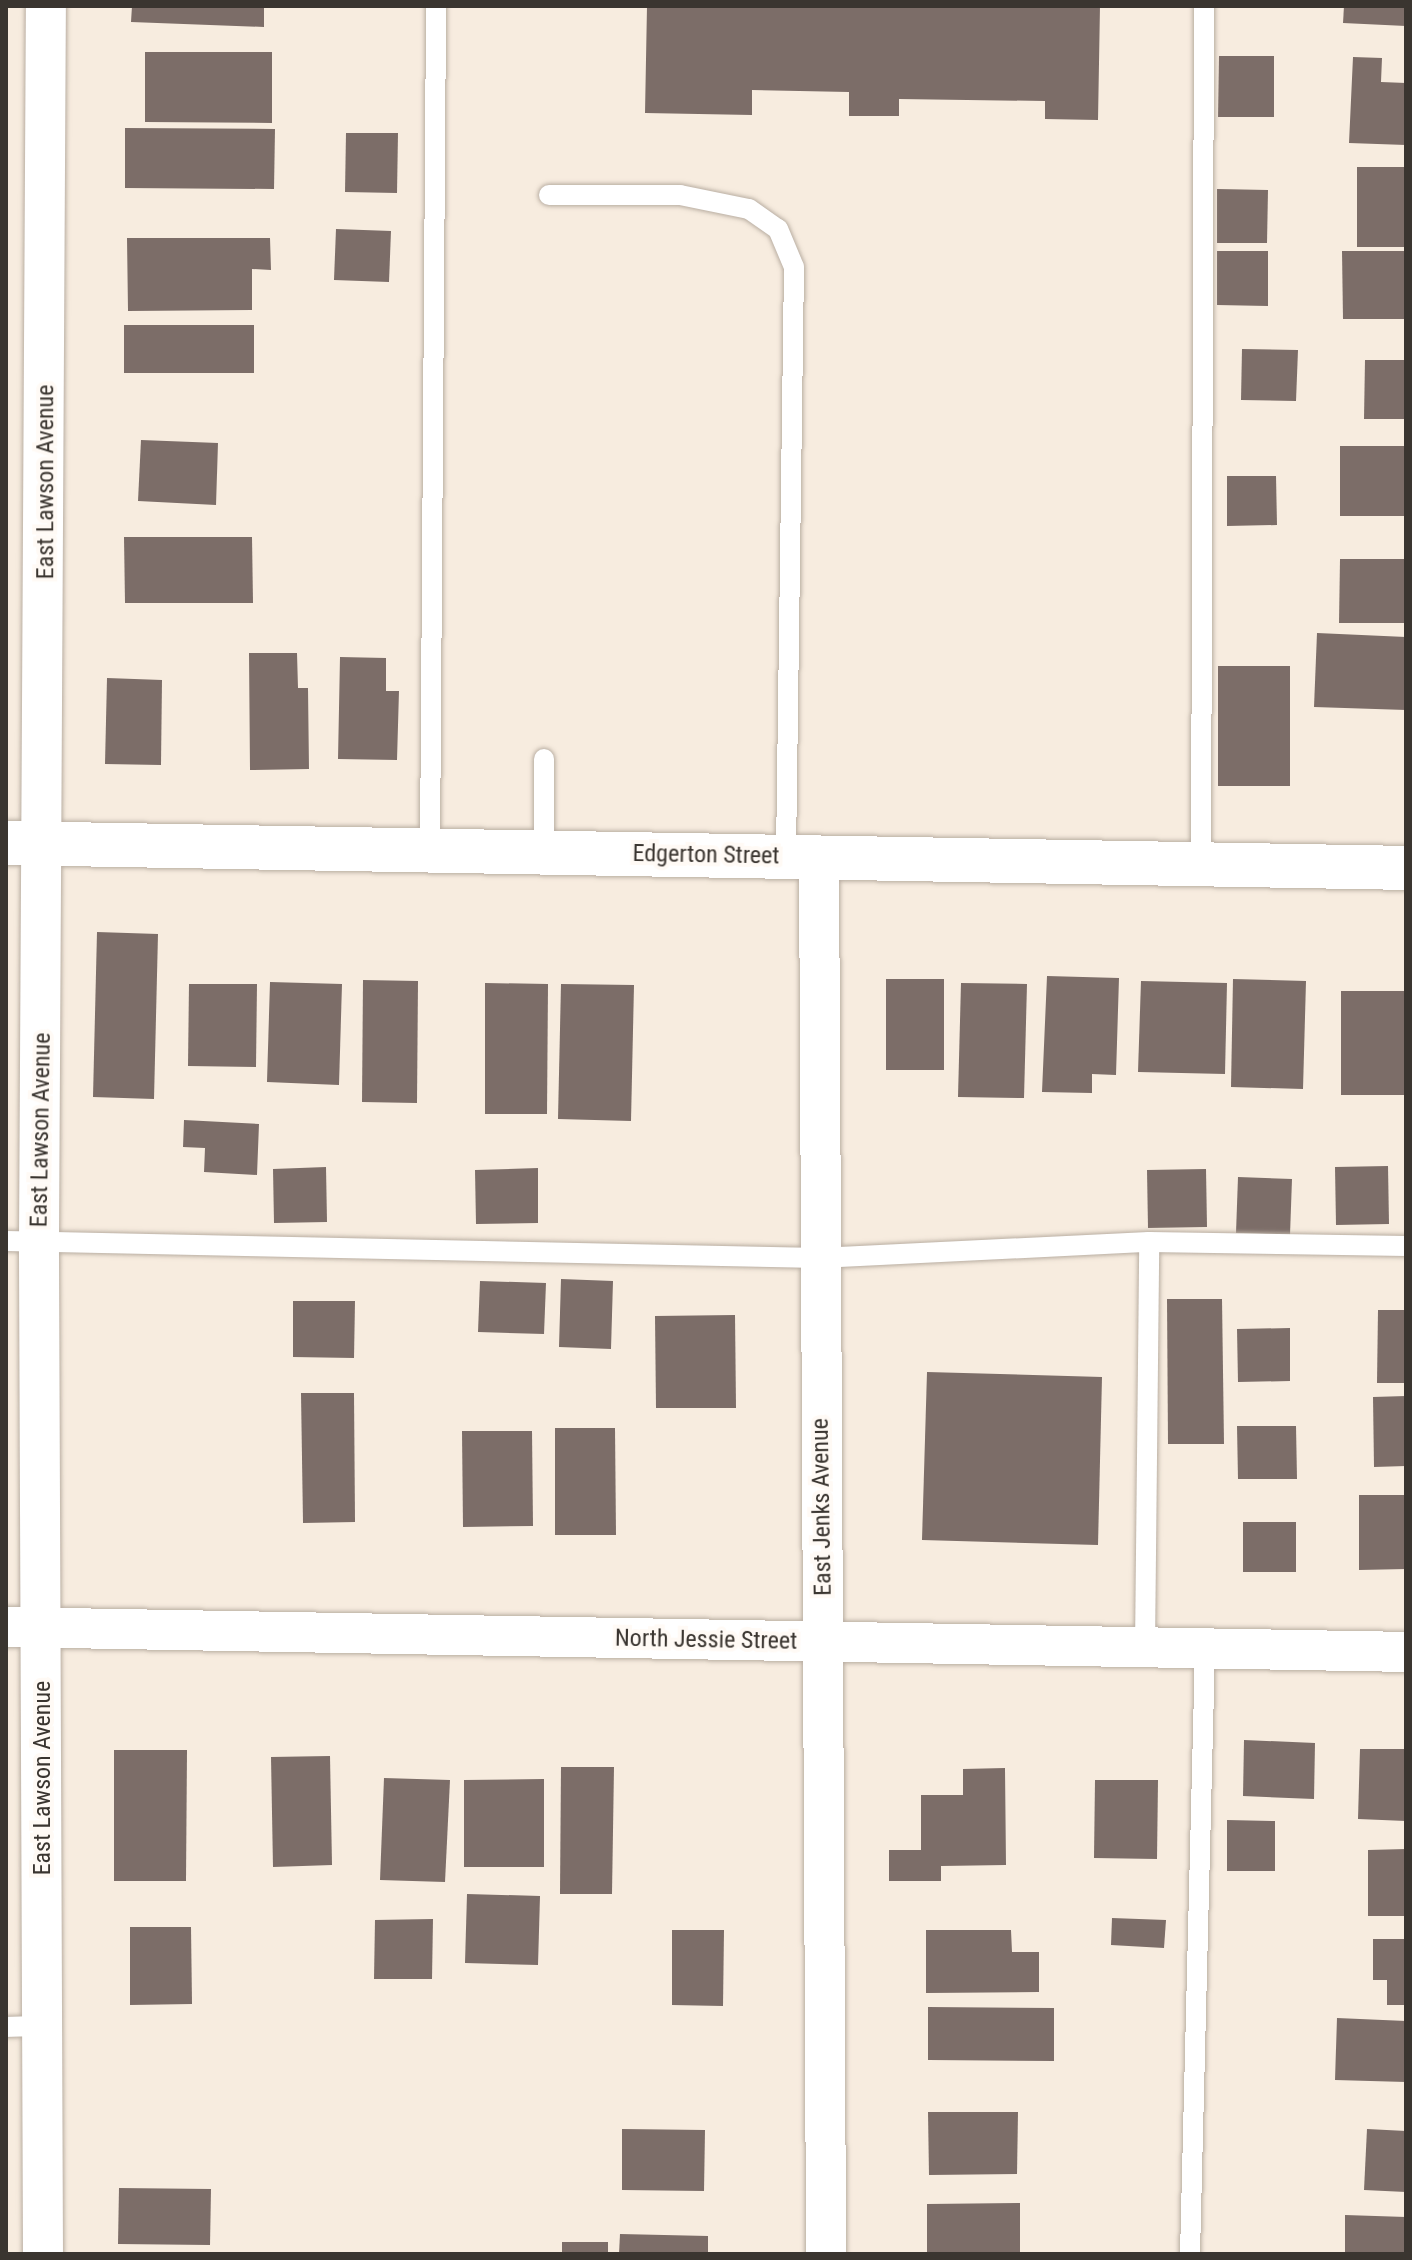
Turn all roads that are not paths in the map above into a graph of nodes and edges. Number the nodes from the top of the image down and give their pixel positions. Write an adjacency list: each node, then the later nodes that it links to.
1 (46, 6): 6 (street, East Lawson Avenue)
2 (436, 6): 7 (lane)
3 (1204, 6): 10 (lane)
4 (549, 195): 9 (lane)
5 (544, 759): 8 (lane)
6 (26, 843): 7 (street, Edgerton Street); 12 (street, East Lawson Avenue)
7 (430, 850): 8 (street, Edgerton Street)
8 (544, 852): 9 (street, Edgerton Street)
9 (803, 857): 10 (street, Edgerton Street); 15 (street, East Jenks Avenue)
10 (1201, 864): 11 (street, Edgerton Street)
11 (1406, 868)
12 (22, 1241): 15 (lane); 16 (street, East Lawson Avenue)
13 (1149, 1242): 14 (lane); 15 (lane); 18 (lane)
14 (1406, 1246)
15 (819, 1258): 17 (street, East Jenks Avenue)
16 (24, 1628): 17 (street, North Jessie Street); 21 (street, East Lawson Avenue)
17 (823, 1643): 18 (street, North Jessie Street); 23 (street, East Jenks Avenue)
18 (1145, 1648): 19 (street, North Jessie Street)
19 (1205, 1649): 20 (street, North Jessie Street); 24 (lane)
20 (1406, 1652)
21 (24, 2027): 22 (street, East Lawson Avenue)
22 (43, 2254)
23 (826, 2254)
24 (1190, 2254)

